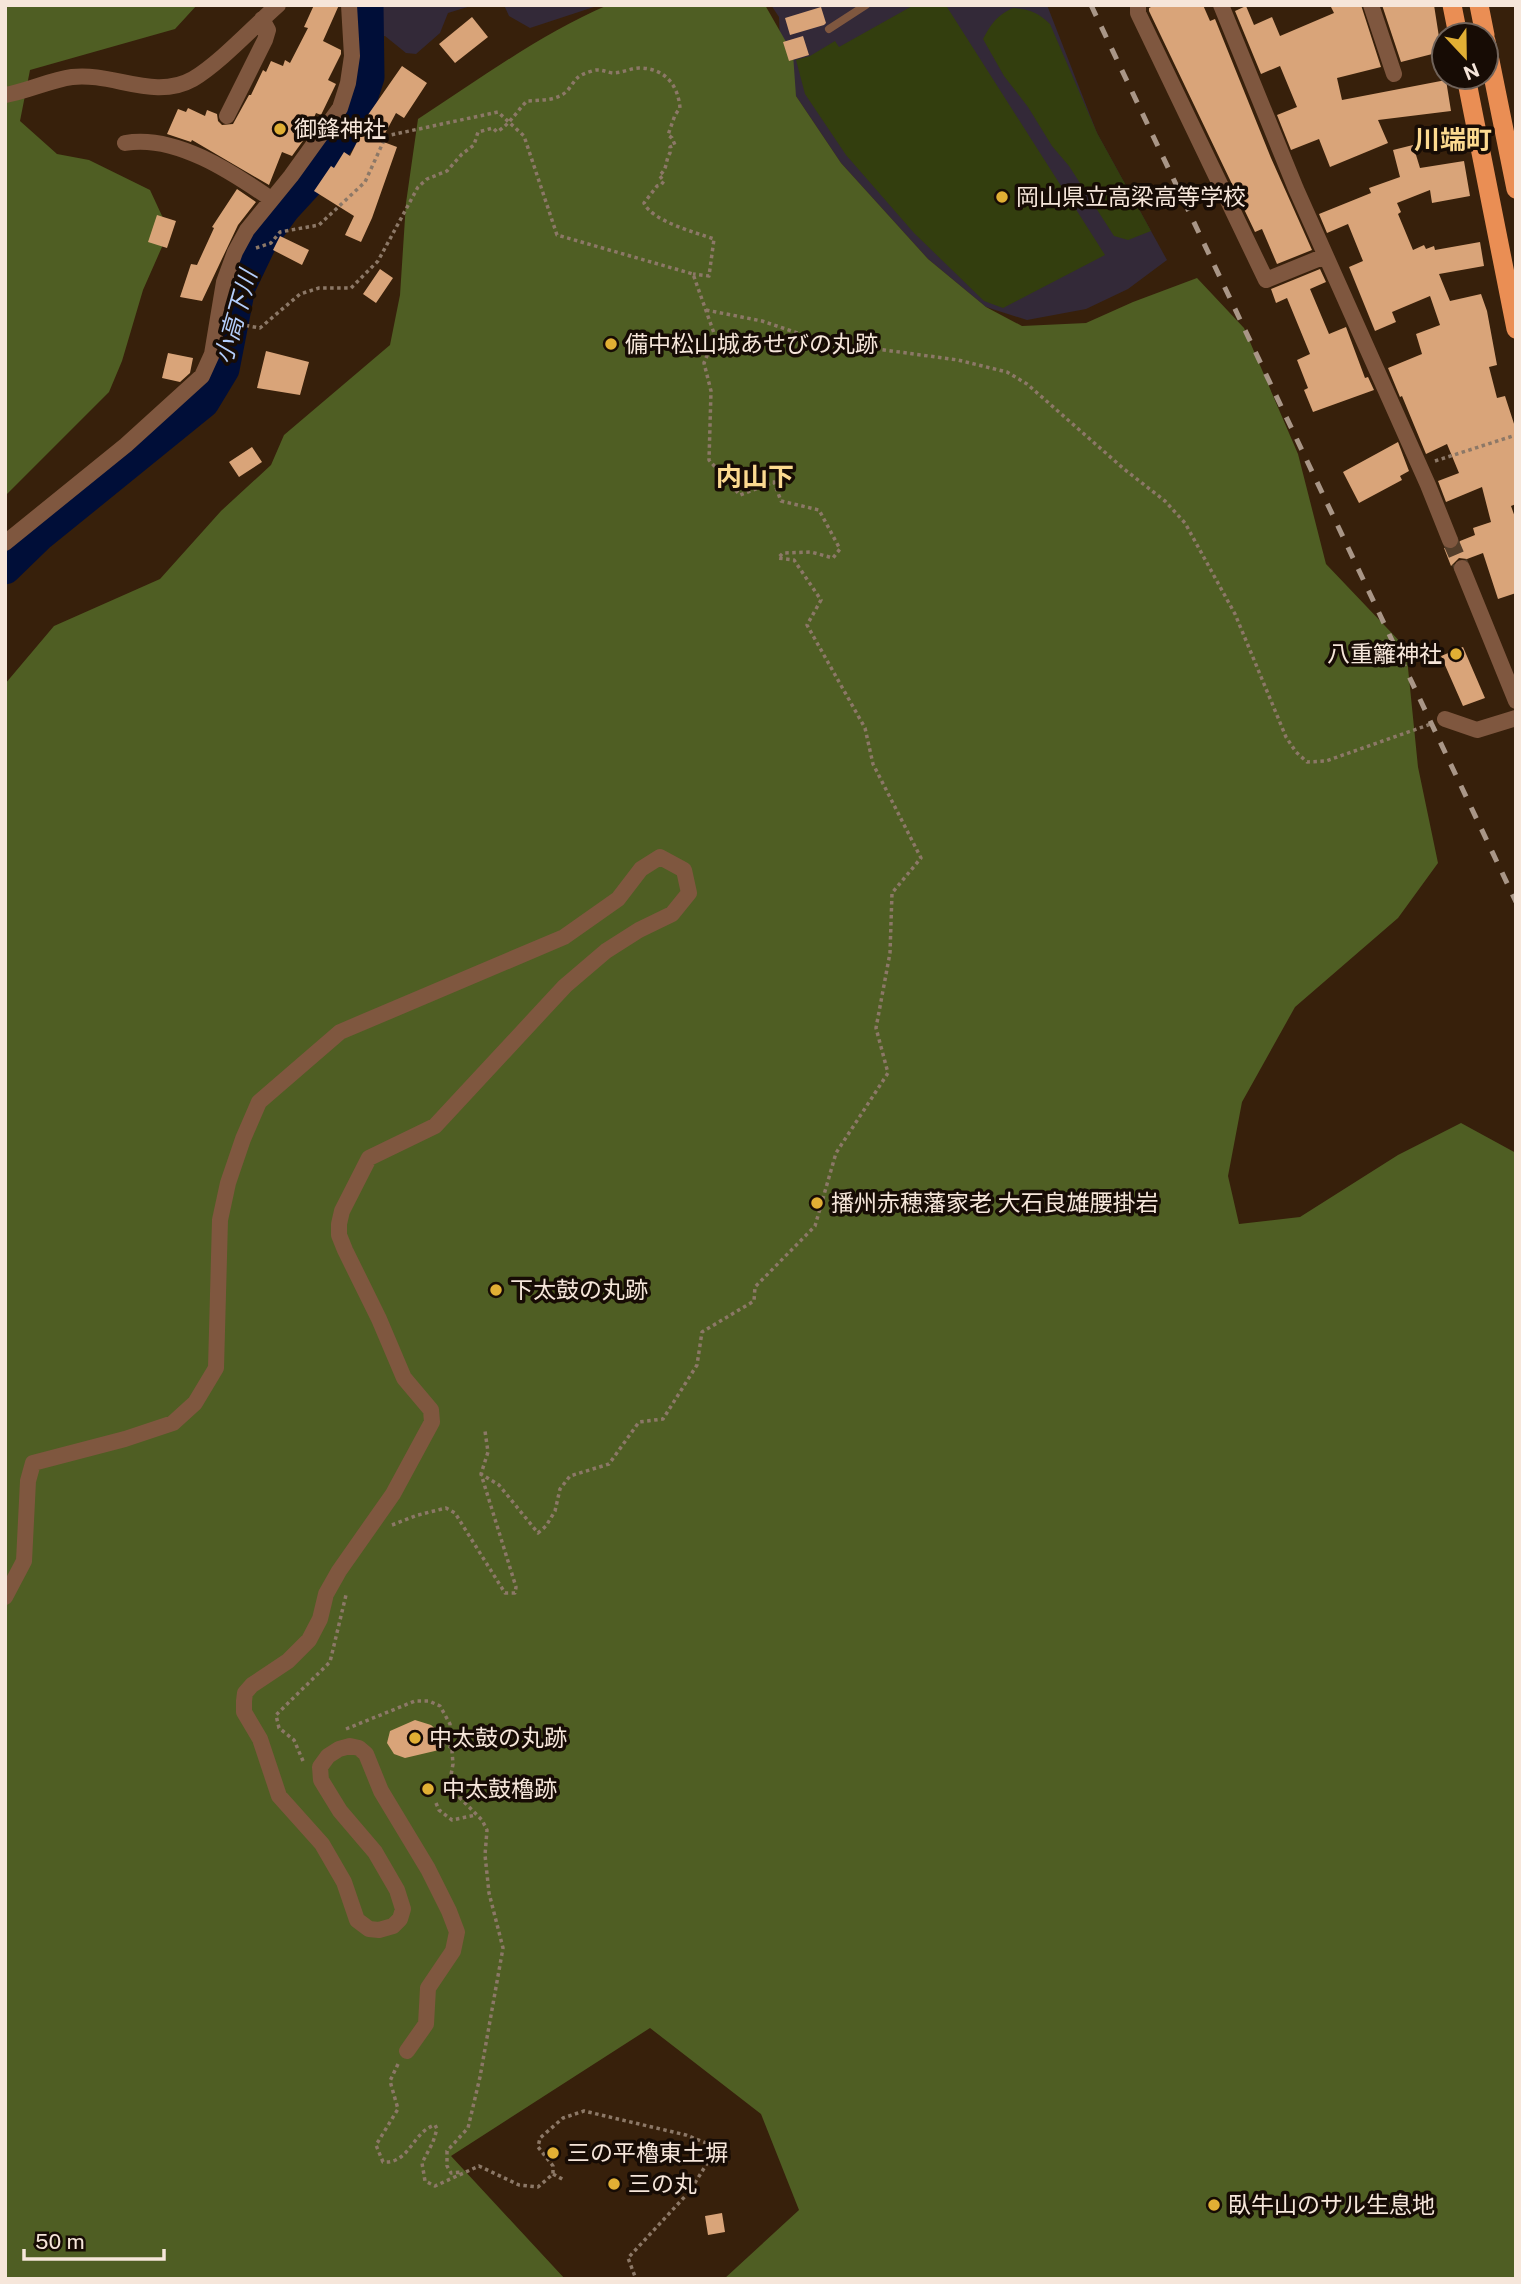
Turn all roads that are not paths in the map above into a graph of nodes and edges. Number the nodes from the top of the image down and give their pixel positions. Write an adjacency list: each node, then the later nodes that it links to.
1 (278, 5): 7 (street)
2 (349, 5): 16 (street)
3 (866, 5): 8 (lane)
4 (1138, 5): 17 (street)
5 (1221, 5): 17 (street)
6 (1371, 5): 9 (street)
7 (262, 19): 12 (street); 13 (street)
8 (828, 29)
9 (1394, 74)
10 (1469, 91): 18 (highway)
11 (1496, 91): 15 (highway)
12 (5, 95)
13 (227, 116)
14 (125, 143): 16 (street)
15 (1516, 189)
16 (271, 199): 20 (street)
17 (1325, 256): 19 (street)
18 (1516, 329)
19 (1450, 540)
20 (5, 543)
21 (1462, 568): 22 (street)
22 (1516, 701)
23 (1516, 718): 24 (street)
24 (1445, 719)
25 (5, 1597): 26 (street)
26 (407, 2051)

